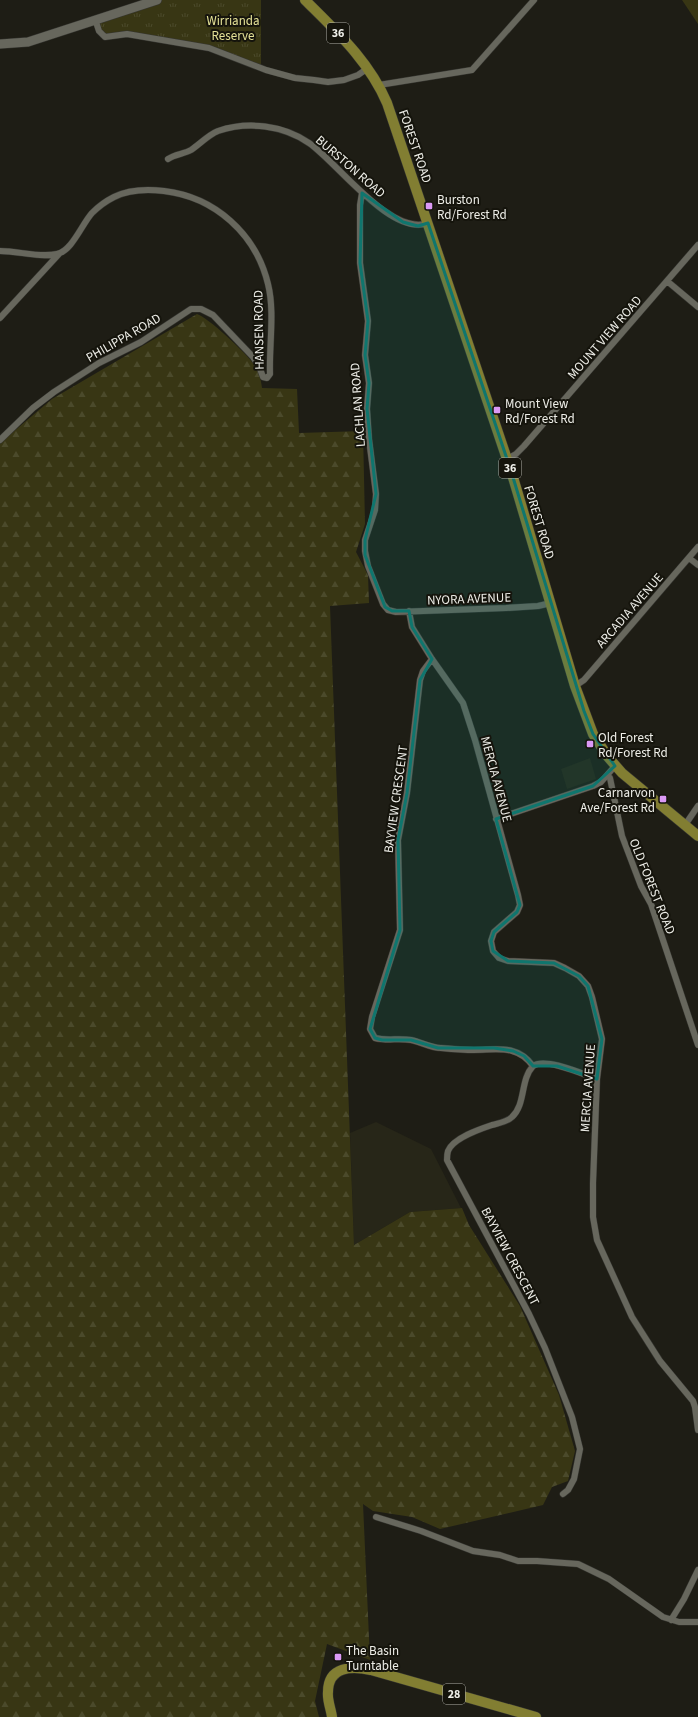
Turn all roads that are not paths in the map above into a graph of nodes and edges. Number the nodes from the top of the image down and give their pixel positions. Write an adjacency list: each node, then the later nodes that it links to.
1 (157, 0): 4 (main road)
2 (305, 0): 6 (main road, FOREST ROAD / 36)
3 (534, 0): 7 (street)
4 (95, 20): 5 (main road); 6 (street)
5 (0, 44)
6 (368, 68): 7 (main road, FOREST ROAD / 36)
7 (379, 85): 10 (main road, FOREST ROAD / 36)
8 (168, 159): 9 (street, BURSTON ROAD)
9 (362, 193): 10 (street, BURSTON ROAD); 24 (street, LACHLAN ROAD)
10 (428, 223): 19 (main road, FOREST ROAD / 36)
11 (698, 245): 14 (street, MOUNT VIEW ROAD)
12 (0, 251): 13 (street)
13 (58, 254): 16 (street, HANSEN ROAD); 17 (street, HANSEN ROAD)
14 (667, 281): 15 (street); 19 (street, MOUNT VIEW ROAD)
15 (698, 307)
16 (0, 318)
17 (267, 378): 18 (street, PHILIPPA ROAD)
18 (0, 440)
19 (507, 459): 23 (main road, FOREST ROAD / 36)
20 (698, 547): 21 (street, ARCADIA AVENUE)
21 (689, 558): 22 (street); 27 (street, ARCADIA AVENUE)
22 (698, 565)
23 (551, 603): 25 (street, NYORA AVENUE); 27 (main road, FOREST ROAD / 36)
24 (388, 610): 25 (street, NYORA AVENUE)
25 (409, 611): 26 (street, MERCIA AVENUE)
26 (432, 659): 32 (street, MERCIA AVENUE); 36 (street, BAYVIEW CRESCENT)
27 (575, 686): 28 (main road, FOREST ROAD / 36)
28 (619, 769): 29 (street); 30 (street); 33 (main road, FOREST ROAD / 36)
29 (610, 778): 30 (street); 35 (street, OLD FOREST ROAD)
30 (601, 782): 32 (street)
31 (698, 806): 33 (street)
32 (496, 819): 37 (street, MERCIA AVENUE)
33 (685, 825): 34 (main road, FOREST ROAD / 36)
34 (698, 836)
35 (698, 1045)
36 (533, 1066): 37 (street); 39 (street, BAYVIEW CRESCENT)
37 (597, 1079): 38 (street, MERCIA AVENUE)
38 (698, 1430)
39 (563, 1494)
40 (376, 1517): 42 (street)
41 (698, 1570): 42 (street)
42 (671, 1620): 43 (street)
43 (698, 1622)
44 (332, 1717): 45 (main road, 28)
45 (536, 1717)

